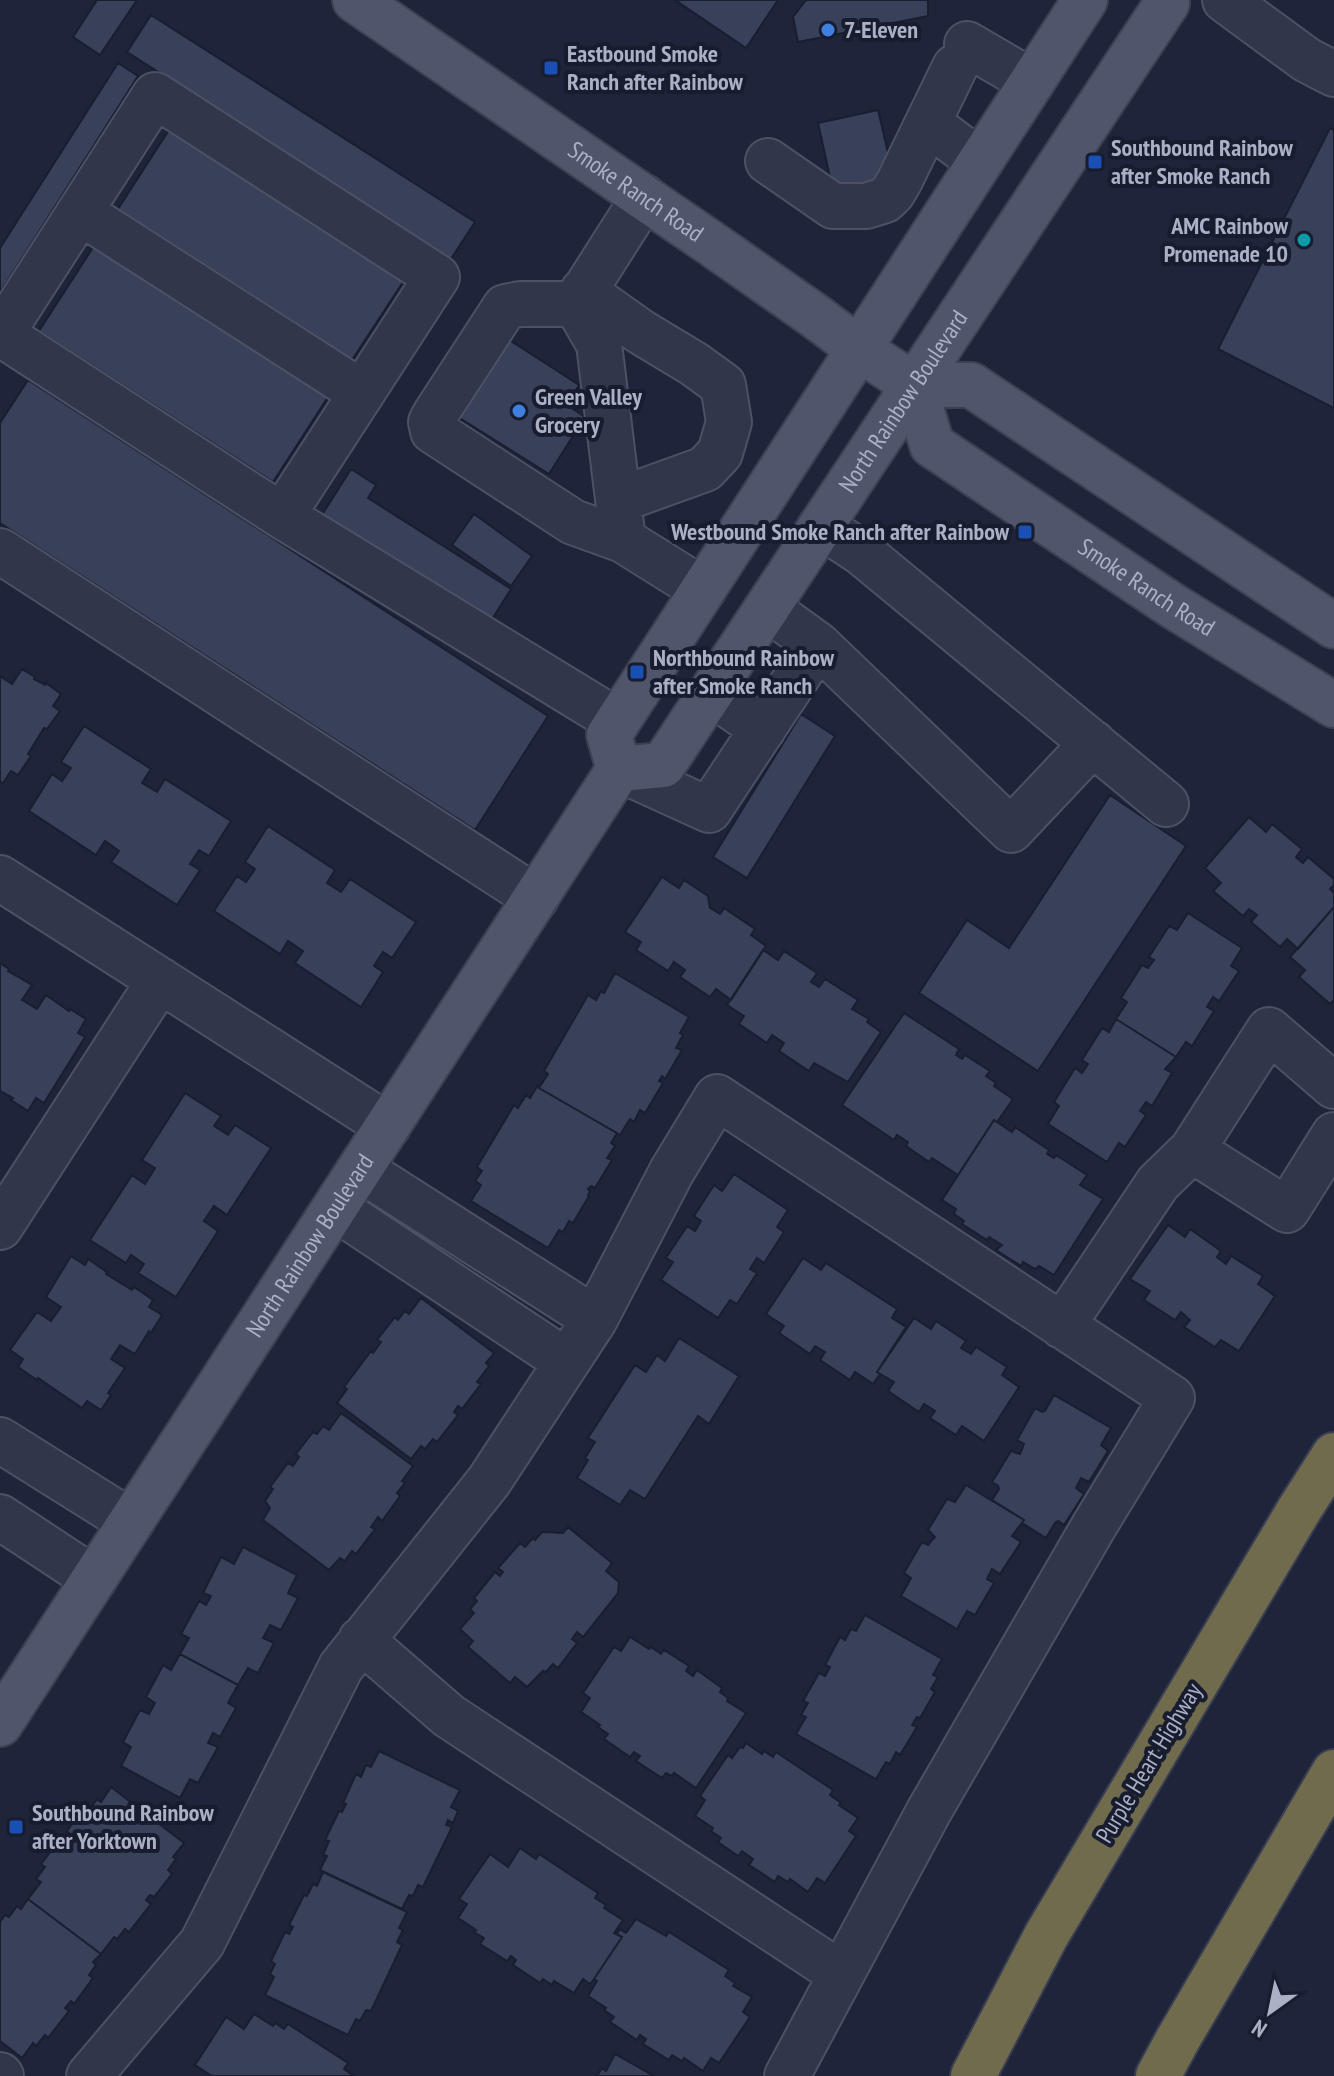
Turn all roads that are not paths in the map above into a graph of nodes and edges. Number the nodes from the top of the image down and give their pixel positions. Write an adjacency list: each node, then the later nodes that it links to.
1 (355, 0): 10 (main road, Smoke Ranch Road)
2 (1166, 0): 15 (main road, North Rainbow Boulevard)
3 (1225, 0): 5 (street)
4 (1082, 1): 6 (main road)
5 (1334, 74)
6 (1032, 82): 7 (street); 9 (main road)
7 (928, 123): 8 (street); 9 (street)
8 (768, 161)
9 (980, 162): 14 (main road)
10 (644, 197): 12 (street); 14 (main road, Smoke Ranch Road)
11 (80, 212): 13 (street); 16 (street); 16 (street)
12 (579, 298): 18 (street); 18 (street); 18 (street)
13 (0, 335): 17 (street)
14 (859, 349): 15 (main road, Smoke Ranch Road); 21 (main road)
15 (914, 385): 19 (main road, North Rainbow Boulevard); 23 (main road); 26 (main road, Smoke Ranch Road)
16 (362, 393): 17 (street)
17 (282, 516): 27 (street)
18 (621, 520): 21 (street)
19 (821, 526): 22 (main road, North Rainbow Boulevard); 29 (street)
20 (0, 551): 33 (street)
21 (703, 590): 27 (main road)
22 (767, 608): 24 (street); 25 (main road, North Rainbow Boulevard)
23 (1334, 626)
24 (818, 645): 28 (street); 29 (street)
25 (711, 693): 28 (street); 30 (main road, North Rainbow Boulevard)
26 (1334, 705)
27 (617, 721): 30 (main road)
28 (763, 729): 30 (street)
29 (1093, 743): 31 (street)
30 (619, 769): 33 (main road, North Rainbow Boulevard)
31 (1166, 804)
32 (0, 878): 34 (street)
33 (536, 898): 36 (main road, North Rainbow Boulevard)
34 (160, 980): 36 (street); 41 (street)
35 (1334, 1086): 38 (street)
36 (388, 1126): 39 (main road, North Rainbow Boulevard)
37 (1334, 1135): 38 (street)
38 (1192, 1150): 43 (street)
39 (360, 1169): 40 (main road, North Rainbow Boulevard); 42 (street)
40 (335, 1208): 44 (street); 48 (main road, North Rainbow Boulevard)
41 (0, 1227)
42 (595, 1319): 43 (street); 44 (street)
43 (1062, 1326): 53 (street)
44 (567, 1362): 50 (street)
45 (5, 1455): 48 (street)
46 (1334, 1455): 56 (highway, Purple Heart Highway)
47 (0, 1517): 49 (street)
48 (131, 1522): 49 (main road, North Rainbow Boulevard)
49 (94, 1579): 51 (main road, North Rainbow Boulevard)
50 (361, 1640): 53 (street); 54 (street)
51 (0, 1724)
52 (1334, 1772): 57 (highway)
53 (841, 1974): 55 (street)
54 (89, 2076)
55 (787, 2076)
56 (973, 2076)
57 (1158, 2076)

